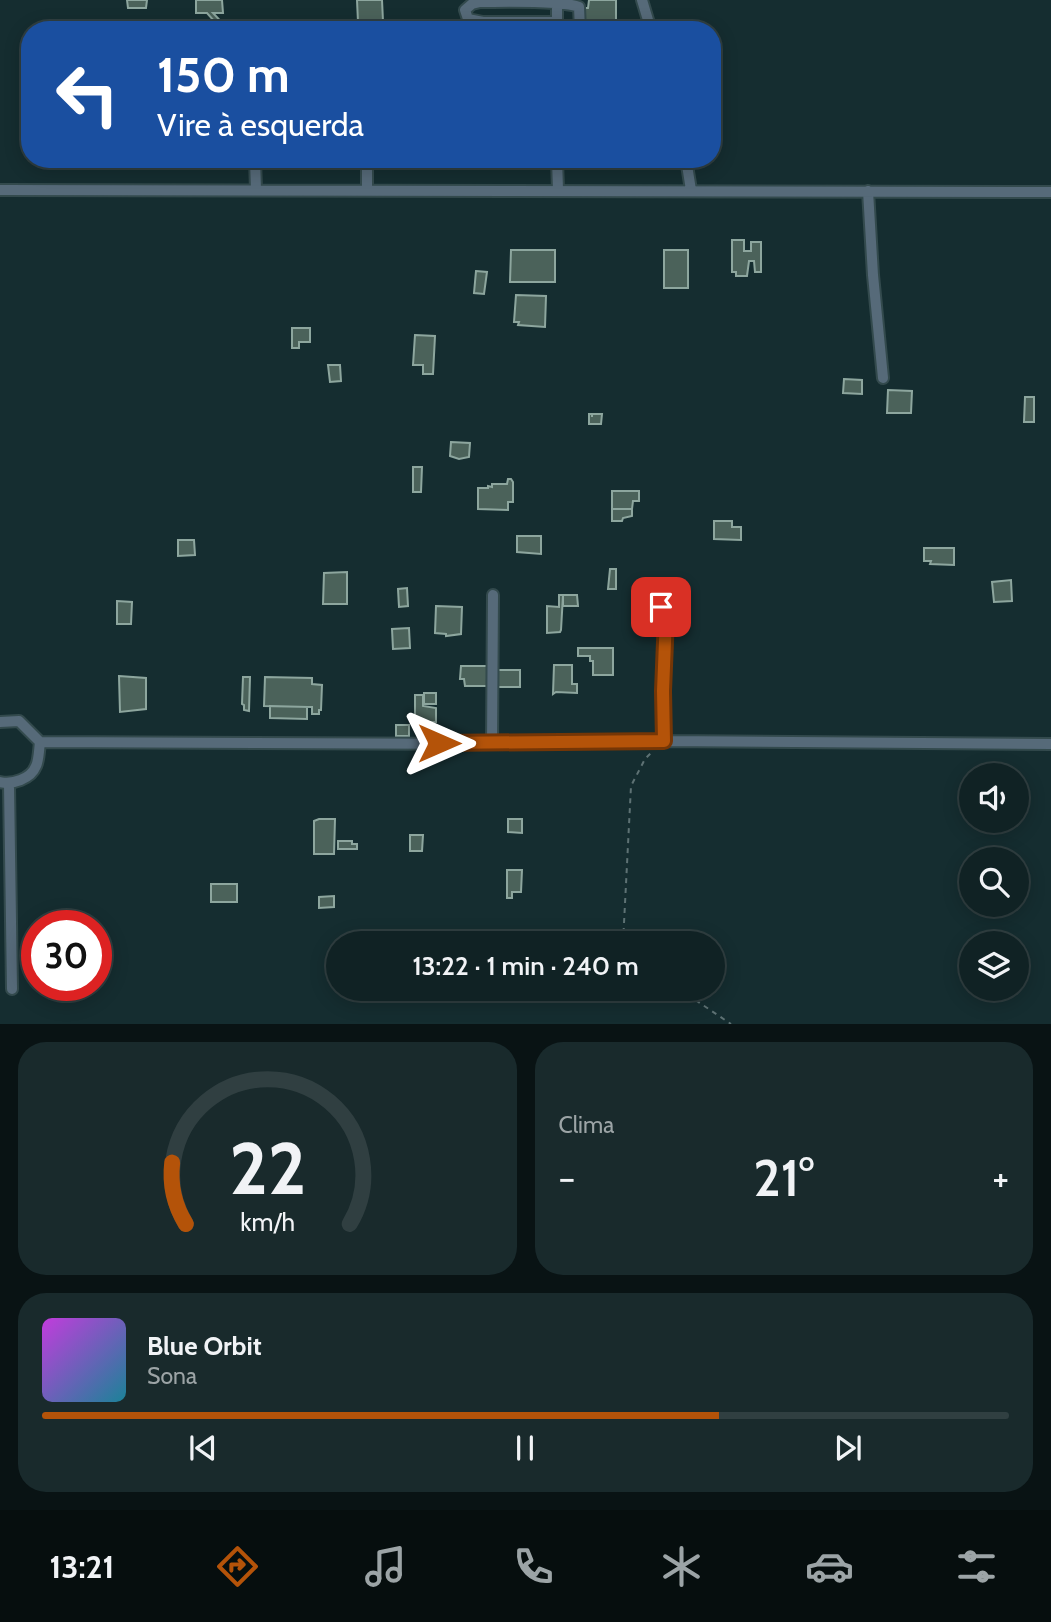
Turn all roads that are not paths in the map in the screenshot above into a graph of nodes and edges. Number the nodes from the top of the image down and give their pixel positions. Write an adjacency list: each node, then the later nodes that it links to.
1 (642, 0): 6 (street)
2 (558, 1): 3 (street); 4 (street); 5 (street)
3 (474, 21)
4 (558, 21)
5 (580, 21)
6 (648, 21)
7 (255, 168): 12 (street)
8 (368, 168): 13 (street)
9 (557, 168): 14 (street)
10 (687, 168): 15 (street)
11 (0, 190): 12 (street)
12 (256, 190): 13 (street)
13 (368, 190): 14 (street)
14 (558, 190): 15 (street)
15 (691, 190): 16 (street)
16 (868, 191): 17 (street); 18 (street)
17 (1051, 192)
18 (884, 378)
19 (493, 595): 24 (street)
20 (661, 607): 22 (street)
21 (0, 722): 23 (street)
22 (664, 741): 24 (street); 25 (street)
23 (40, 742): 24 (street); 26 (street)
24 (492, 744)
25 (1051, 744)
26 (4, 783): 27 (street)
27 (12, 989)

